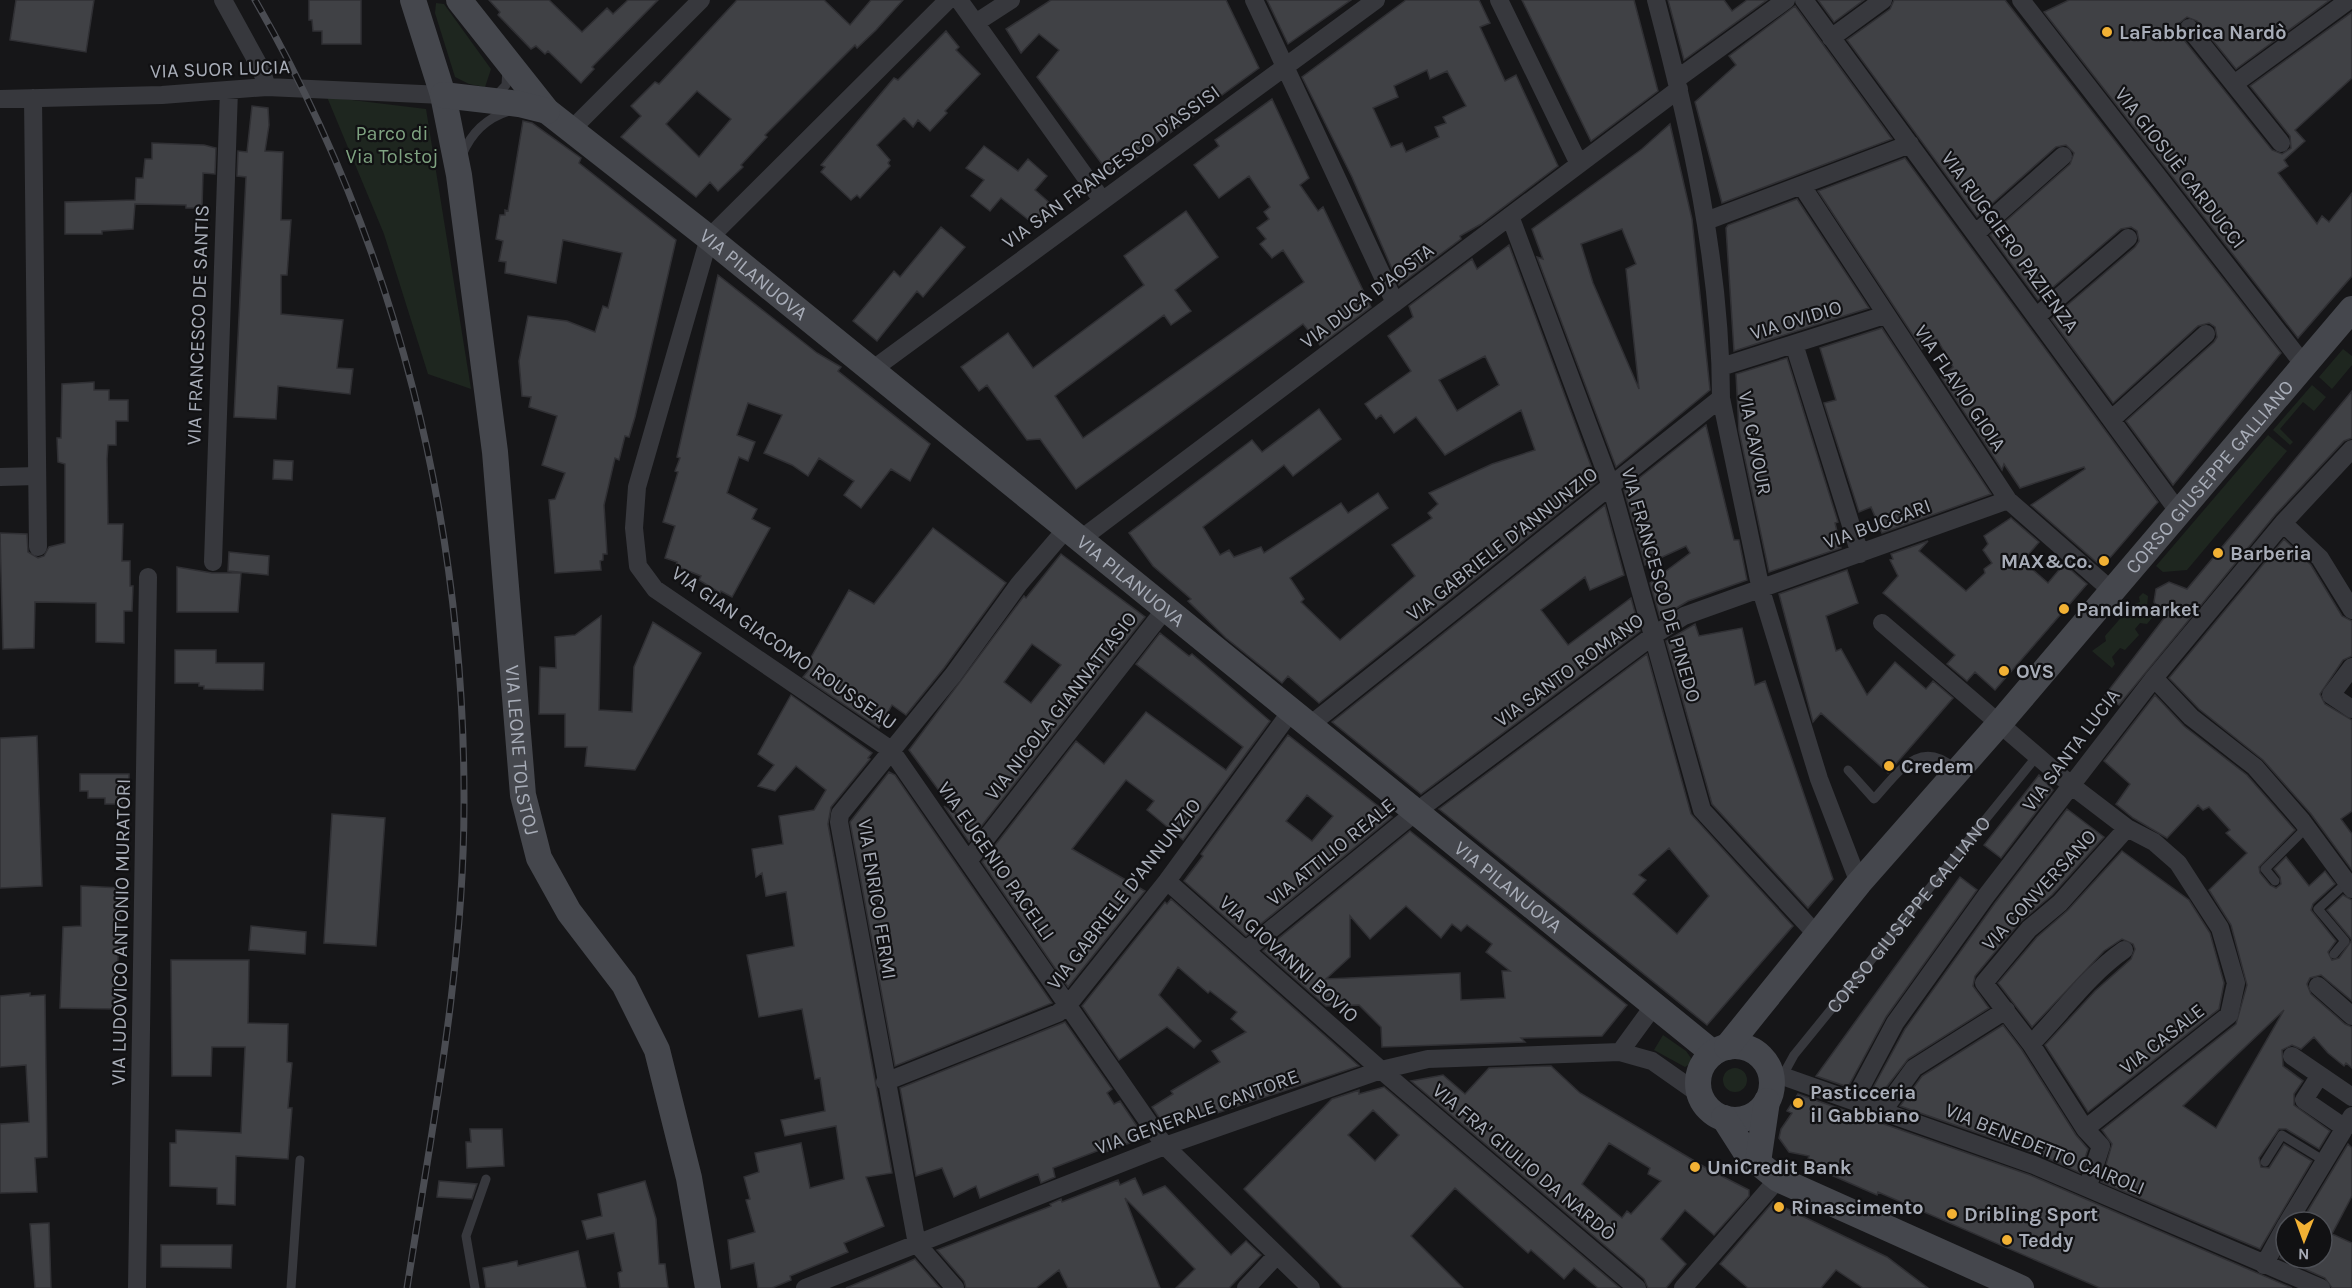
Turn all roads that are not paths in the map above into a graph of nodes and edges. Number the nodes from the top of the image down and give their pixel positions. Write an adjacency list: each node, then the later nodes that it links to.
1 (223, 0): 24 (street)
2 (413, 0): 26 (street, VIA LEONE TOLSTOJ)
3 (459, 0): 20 (street)
4 (701, 0): 31 (street)
5 (948, 0): 42 (street)
6 (959, 0): 17 (street)
7 (1011, 0): 17 (street)
8 (1254, 0): 21 (street)
9 (1376, 0): 21 (street, VIA SAN FRANCESCO D'ASSISI)
10 (1500, 0): 35 (street)
11 (1656, 0): 22 (street, VIA CAVOUR)
12 (1786, 0): 22 (street, VIA DUCA D'AOSTA)
13 (1804, 0): 19 (street, VIA RUGGIERO PAZIENZA)
14 (1883, 0): 19 (street)
15 (2349, 0): 23 (street)
16 (2028, 2): 50 (street, VIA GIOSUÈ CARDUCCI)
17 (977, 22): 38 (street)
18 (2189, 28): 23 (street)
19 (1831, 38): 33 (street, VIA RUGGIERO PAZIENZA)
20 (505, 57): 29 (lane); 30 (street)
21 (1286, 67): 38 (street, VIA SAN FRANCESCO D'ASSISI); 44 (street)
22 (1678, 84): 35 (street, VIA DUCA D'AOSTA); 40 (street, VIA CAVOUR)
23 (2234, 84): 32 (street)
24 (267, 87): 25 (street, VIA SUOR LUCIA); 26 (street, VIA SUOR LUCIA)
25 (229, 90): 27 (street, VIA SUOR LUCIA); 65 (street, VIA FRANCESCO DE SANTIS)
26 (443, 95): 29 (street); 36 (street, VIA LEONE TOLSTOJ)
27 (33, 98): 28 (street, VIA SUOR LUCIA); 56 (street)
28 (0, 99)
29 (490, 101): 30 (street)
30 (547, 111): 31 (street, VIA PILANUOVA); 36 (lane, VIA LEONE TOLSTOJ)
31 (572, 129): 42 (street, VIA PILANUOVA)
32 (2281, 143)
33 (1910, 144): 37 (street); 41 (street, VIA RUGGIERO PAZIENZA)
34 (2063, 156): 41 (street)
35 (1580, 164): 39 (street, VIA DUCA D'AOSTA)
36 (459, 175): 134 (street, VIA LEONE TOLSTOJ)
37 (1802, 186): 40 (street); 46 (street, VIA FLAVIO GIOIA)
38 (1102, 200): 52 (street, VIA SAN FRANCESCO D'ASSISI)
39 (1510, 216): 44 (street, VIA DUCA D'AOSTA); 58 (street, VIA FRANCESCO DE PINEDO)
40 (1706, 221): 51 (street, VIA CAVOUR)
41 (1976, 233): 47 (street, VIA RUGGIERO PAZIENZA)
42 (709, 238): 52 (street, VIA PILANUOVA); 78 (street, VIA GIAN GIACOMO ROUSSEAU)
43 (2128, 238): 47 (street)
44 (1395, 303): 62 (street, VIA DUCA D'AOSTA)
45 (2352, 309): 50 (street, CORSO GIUSEPPE GALLIANO)
46 (1885, 315): 49 (street, VIA OVIDIO); 59 (street, VIA FLAVIO GIOIA)
47 (2037, 316): 54 (street, VIA RUGGIERO PAZIENZA)
48 (2206, 334): 54 (street)
49 (1794, 344): 51 (street, VIA OVIDIO); 64 (street)
50 (2304, 365): 60 (street, CORSO GIUSEPPE GALLIANO)
51 (1721, 367): 53 (street, VIA CAVOUR)
52 (872, 370): 62 (street, VIA PILANUOVA)
53 (1721, 398): 58 (street, VIA GABRIELE D'ANNUNZIO); 67 (street, VIA CAVOUR)
54 (2112, 419): 60 (street, VIA RUGGIERO PAZIENZA)
55 (2352, 448): 61 (street, VIA SANTA LUCIA)
56 (38, 476): 57 (street); 63 (street)
57 (0, 477)
58 (1611, 486): 72 (street, VIA FRANCESCO DE PINEDO); 76 (street, VIA GABRIELE D'ANNUNZIO)
59 (2008, 500): 64 (street, VIA BUCCARI); 68 (street, VIA FLAVIO GIOIA)
60 (2178, 511): 68 (street, CORSO GIUSEPPE GALLIANO)
61 (2283, 523): 70 (street); 74 (street, VIA SANTA LUCIA)
62 (1074, 534): 69 (street, VIA PILANUOVA); 78 (street, VIA ENRICO FERMI)
63 (38, 547)
64 (1860, 554): 67 (street, VIA BUCCARI)
65 (213, 562)
66 (148, 577): 131 (street, VIA LUDOVICO ANTONIO MURATORI)
67 (1761, 590): 72 (street, VIA SANTO ROMANO); 89 (street, VIA CAVOUR)
68 (2111, 590): 77 (street, CORSO GIUSEPPE GALLIANO)
69 (1166, 608): 76 (street, VIA PILANUOVA); 86 (street, VIA NICOLA GIANNATTASIO)
70 (2352, 610)
71 (1882, 623): 77 (street, VIA CASALE)
72 (1654, 635): 83 (street, VIA SANTO ROMANO); 91 (street, VIA FRANCESCO DE PINEDO)
73 (2352, 667): 75 (street)
74 (2154, 678): 82 (street, VIA SANTA LUCIA); 85 (street)
75 (2352, 709)
76 (1301, 718): 83 (street, VIA PILANUOVA); 87 (street, VIA GABRIELE D'ANNUNZIO)
77 (1999, 724): 79 (street, VIA CASALE); 81 (street, CORSO GIUSEPPE GALLIANO)
78 (891, 750): 86 (street, VIA EUGENIO PACELLI); 108 (street, VIA ENRICO FERMI)
79 (2037, 756): 82 (street, VIA CASALE); 105 (lane, CORSO GIUSEPPE GALLIANO)
80 (1848, 770): 81 (lane)
81 (1957, 772): 89 (street, CORSO GIUSEPPE GALLIANO)
82 (2072, 786): 84 (street, VIA CASALE); 111 (street, VIA SANTA LUCIA)
83 (1417, 811): 92 (street, VIA ATTILIO REALE); 97 (street, VIA PILANUOVA)
84 (2127, 828): 99 (street, VIA CONVERSANO); 116 (street, VIA CASALE)
85 (2307, 828): 88 (lane); 90 (street)
86 (969, 860): 98 (street, VIA EUGENIO PACELLI)
87 (1167, 881): 92 (street, VIA GIOVANNI BOVIO); 98 (street, VIA GABRIELE D'ANNUNZIO)
88 (2276, 881)
89 (1859, 883): 91 (street, CORSO GIUSEPPE GALLIANO)
90 (2349, 886): 94 (lane)
91 (1816, 935): 96 (street, CORSO GIUSEPPE GALLIANO)
92 (1246, 950): 106 (street, VIA GIOVANNI BOVIO)
93 (2124, 950): 101 (street)
94 (2334, 954)
95 (2318, 986): 100 (street)
96 (1763, 1002): 102 (street, CORSO GIUSEPPE GALLIANO); 105 (street)
97 (1655, 1004): 102 (street, VIA PILANUOVA); 103 (street)
98 (1068, 1005): 108 (street, VIA GABRIELE D'ANNUNZIO); 117 (street, VIA EUGENIO PACELLI)
99 (2006, 1010): 101 (street); 113 (street)
100 (2352, 1016)
101 (2031, 1044): 116 (street)
102 (1720, 1050): 105 (street); 109 (street)
103 (1620, 1052): 106 (street, VIA GENERALE CANTORE); 109 (street, VIA GENERALE CANTORE)
104 (2292, 1056): 107 (street)
105 (1772, 1069): 111 (street, VIA BENEDETTO CAIROLI); 112 (street)
106 (1381, 1070): 117 (street, VIA GENERALE CANTORE); 139 (street, VIA FRA' GIULIO DA NARDÒ)
107 (2320, 1075): 110 (street); 115 (street)
108 (885, 1082): 126 (street, VIA ENRICO FERMI)
109 (1700, 1094): 114 (street)
110 (2352, 1097)
111 (1854, 1100): 113 (street, VIA BENEDETTO CAIROLI)
112 (1767, 1101): 114 (street); 120 (street)
113 (1882, 1112): 124 (street, VIA BENEDETTO CAIROLI)
114 (1724, 1118): 120 (street)
115 (2348, 1122): 119 (street)
116 (2085, 1129): 124 (street)
117 (1165, 1146): 126 (street, VIA GENERALE CANTORE); 128 (street, VIA EUGENIO PACELLI)
118 (300, 1160): 132 (lane)
119 (2323, 1161): 121 (lane); 125 (street)
120 (1758, 1162): 123 (street)
121 (2265, 1162)
122 (486, 1179): 133 (lane)
123 (1778, 1179): 130 (street); 140 (street)
124 (2088, 1186): 129 (street, VIA BENEDETTO CAIROLI)
125 (2295, 1210)
126 (917, 1244): 135 (street, VIA GENERALE CANTORE); 136 (street)
127 (2274, 1247): 129 (street)
128 (1277, 1255): 137 (street); 138 (street, VIA EUGENIO PACELLI)
129 (2264, 1265): 142 (street, VIA BENEDETTO CAIROLI)
130 (1990, 1282): 141 (street)
131 (137, 1288)
132 (291, 1288)
133 (475, 1288)
134 (708, 1288)
135 (805, 1288)
136 (955, 1288)
137 (1246, 1288)
138 (1311, 1288)
139 (1637, 1288)
140 (1683, 1288)
141 (2021, 1288)
142 (2321, 1288)

